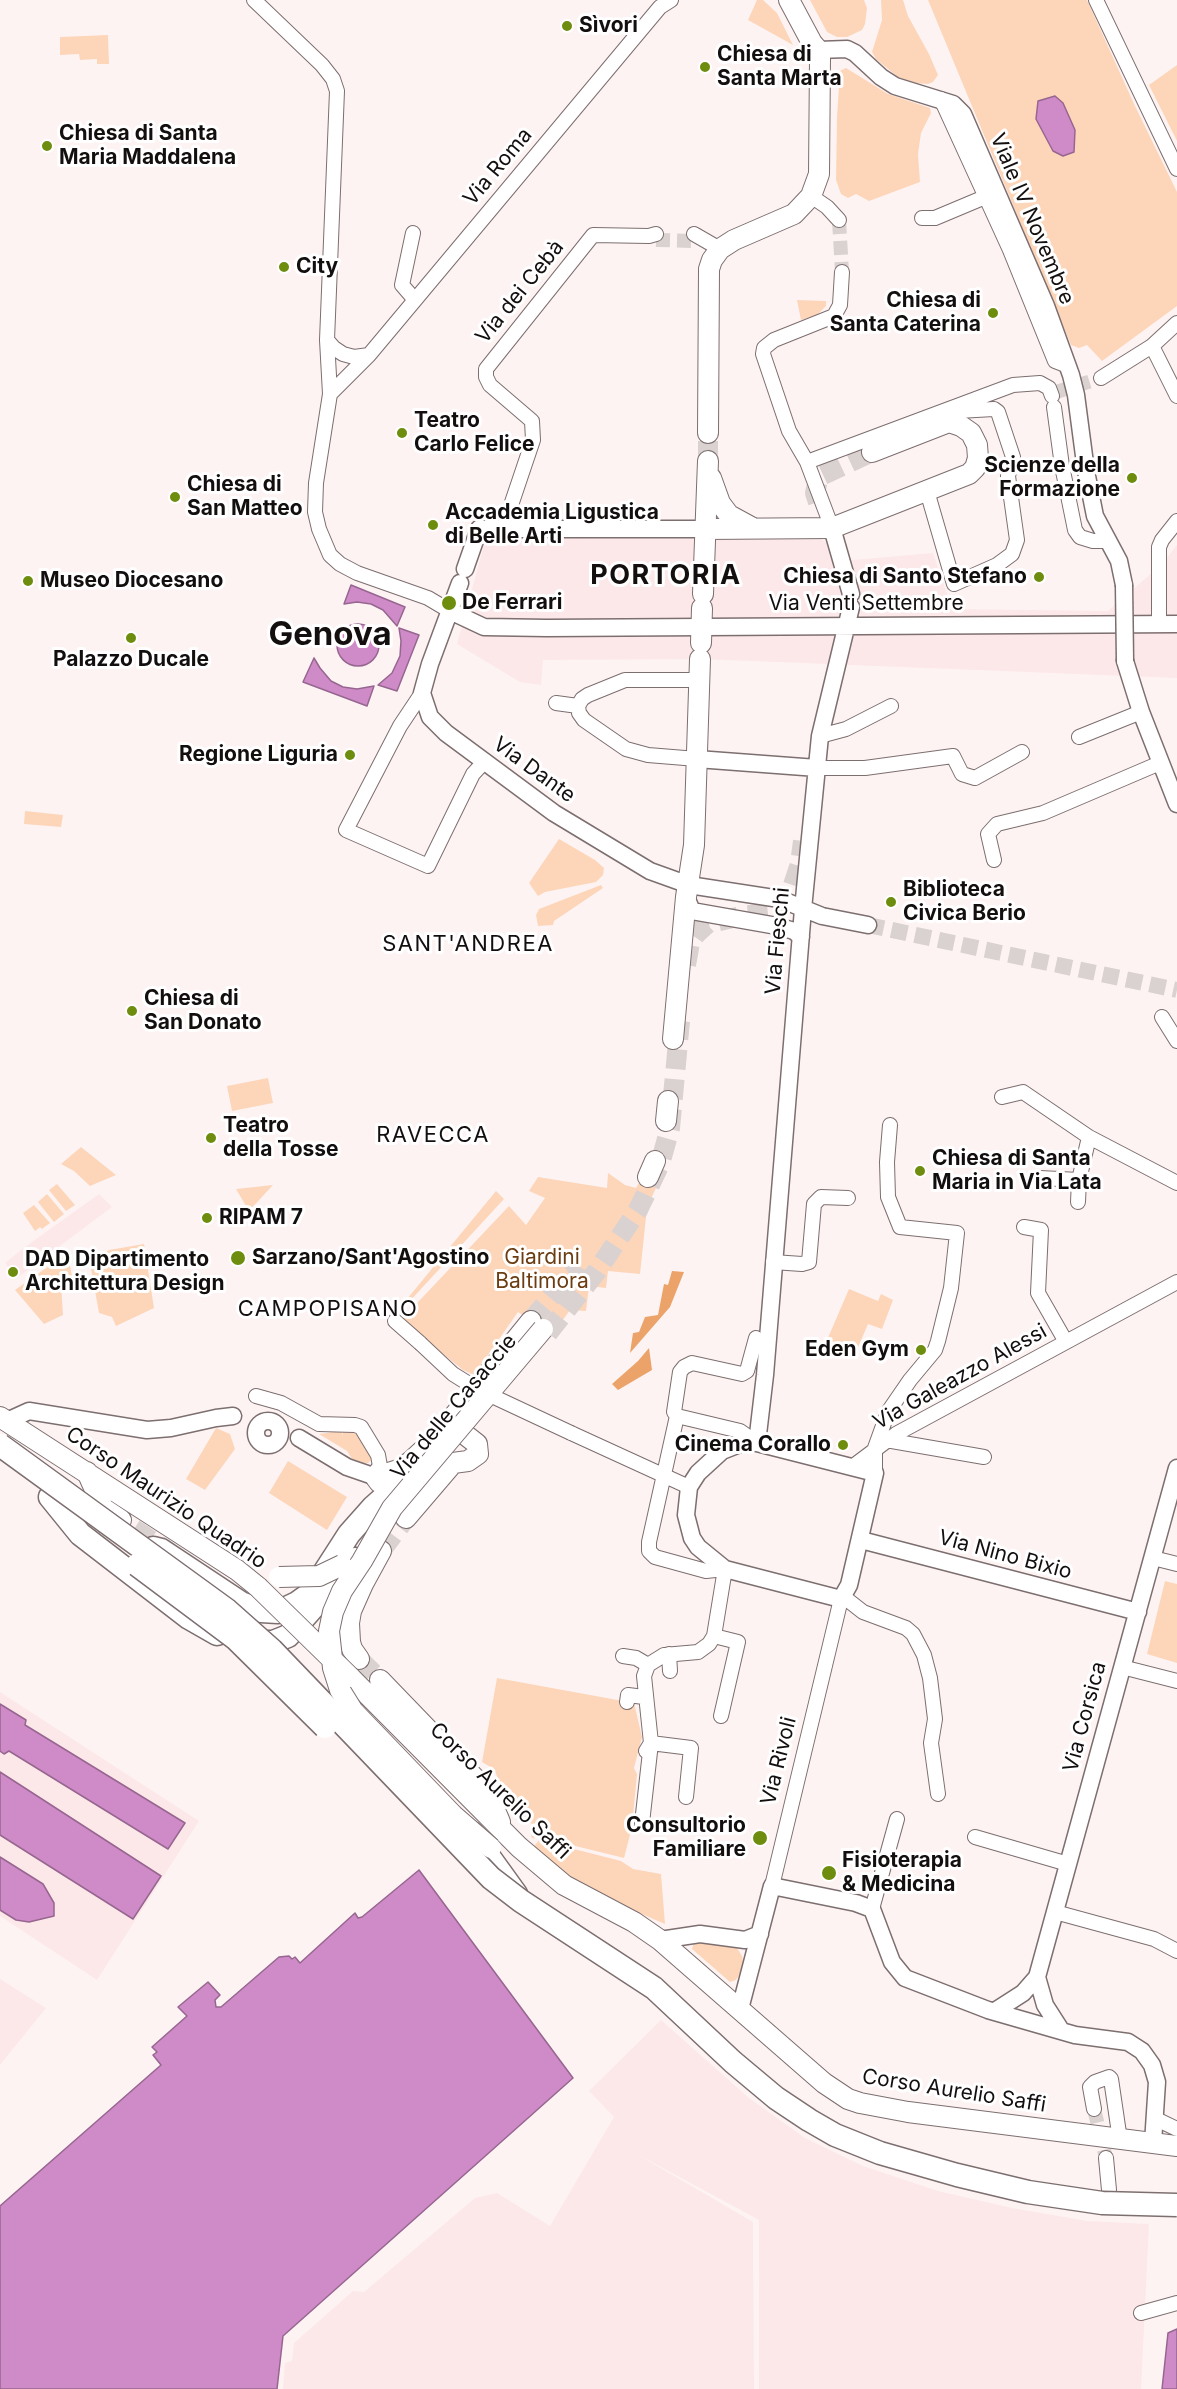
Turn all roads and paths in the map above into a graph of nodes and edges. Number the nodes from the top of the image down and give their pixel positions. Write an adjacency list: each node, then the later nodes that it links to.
1 (254, 0): 19 (street)
2 (789, 0): 5 (main road)
3 (1096, 0): 7 (street)
4 (664, 2): 17 (street, Via Roma)
5 (818, 50): 6 (street, Viale IV Novembre); 8 (main road)
6 (941, 99): 9 (street, Viale IV Novembre); 22 (street, Viale IV Novembre)
7 (1177, 168)
8 (811, 196): 11 (street); 15 (main road)
9 (985, 197): 10 (street); 22 (street, Viale IV Novembre)
10 (922, 218)
11 (839, 220)
12 (413, 233): 17 (street)
13 (654, 237): 34 (street, Via dei Cebà)
14 (696, 238): 15 (street)
15 (720, 249): 27 (main road)
16 (842, 272): 29 (street)
17 (415, 300): 21 (street, Via Roma)
18 (1177, 323): 20 (street)
19 (327, 340): 21 (street); 24 (street)
20 (1152, 346): 23 (street); 25 (street)
21 (369, 355): 24 (street, Via Roma)
22 (1071, 375): 36 (street)
23 (1101, 378)
24 (330, 394): 37 (street)
25 (1177, 396)
26 (948, 413): 28 (main road); 29 (street); 30 (main road); 30 (street); 36 (street)
27 (708, 433)
28 (872, 452)
29 (807, 462): 33 (street)
30 (927, 490): 33 (main road)
31 (1177, 521): 39 (street)
32 (755, 528): 33 (main road); 35 (main road); 35 (main road)
33 (832, 528): 41 (street, Via Fieschi)
34 (502, 529): 35 (street); 37 (street)
35 (705, 529): 40 (main road)
36 (1107, 541): 47 (street, bridge)
37 (450, 611): 40 (street, Via Venti Settembre); 43 (street)
38 (1177, 624): 39 (street, Via Venti Settembre)
39 (1159, 625): 41 (street, Via Venti Settembre)
40 (702, 626): 41 (street, Via Venti Settembre); 42 (main road)
41 (846, 627): 48 (street, Via Fieschi)
42 (700, 680): 45 (street); 51 (main road)
43 (422, 693): 52 (street, Via Dante); 52 (street)
44 (556, 703): 45 (street)
45 (578, 706): 51 (street)
46 (891, 706): 48 (street)
47 (1141, 712): 49 (street); 53 (street)
48 (820, 736): 54 (street, Via Fieschi)
49 (1079, 737)
50 (1022, 752): 54 (street)
51 (697, 759): 54 (street); 57 (main road)
52 (484, 761): 57 (street, Via Dante)
53 (1160, 763): 55 (street); 56 (street)
54 (817, 768): 58 (street, Via Fieschi)
55 (1177, 804)
56 (994, 860)
57 (687, 891): 58 (street); 60 (street); 62 (main road)
58 (803, 909): 59 (street); 60 (street, Via Fieschi)
59 (868, 925)
60 (801, 937): 75 (street, Via Fieschi)
61 (1162, 1017): 63 (street)
62 (673, 1039)
63 (1177, 1041)
64 (1002, 1097): 68 (street)
65 (668, 1101): 66 (main road)
66 (666, 1121)
67 (890, 1125): 87 (street)
68 (1089, 1137): 70 (street); 71 (street)
69 (1040, 1178): 70 (street)
70 (1079, 1180): 73 (street)
71 (1177, 1183)
72 (848, 1198): 75 (street)
73 (1078, 1202)
74 (1024, 1227): 80 (street, Via Galeazzo Alessi)
75 (773, 1262): 86 (street, Via Fieschi)
76 (1177, 1282): 80 (street, Via Galeazzo Alessi)
77 (394, 1321): 97 (street, bridge)
78 (540, 1327): 84 (main road, Via delle Casaccie); 85 (main road); 91 (main road, bridge)
79 (756, 1338): 82 (street)
80 (1066, 1342): 87 (street, Via Galeazzo Alessi)
81 (256, 1396): 96 (street)
82 (677, 1416): 86 (street); 97 (street)
83 (4, 1419): 94 (main road, Corso Maurizio Quadrio); 96 (street)
84 (462, 1434): 85 (main road); 91 (main road); 100 (main road, Via delle Casaccie)
85 (436, 1438): 96 (main road)
86 (757, 1443): 92 (street); 98 (street)
87 (881, 1444): 89 (street); 92 (street, Via Galeazzo Alessi); 95 (street)
88 (0, 1445): 103 (highway, bridge)
89 (984, 1457)
90 (0, 1460): 99 (highway)
91 (438, 1467): 100 (main road, bridge); 103 (highway, bridge)
92 (852, 1467): 95 (street)
93 (1177, 1468): 105 (street, Via Corsica)
94 (87, 1472): 101 (main road); 108 (main road, Corso Maurizio Quadrio)
95 (875, 1473): 102 (street)
96 (385, 1476): 110 (main road)
97 (665, 1476): 98 (street); 107 (street)
98 (688, 1487): 107 (street)
99 (50, 1497): 100 (highway, bridge); 153 (highway, bridge)
100 (398, 1513): 108 (main road, bridge); 120 (highway); 131 (main road, bridge)
101 (134, 1529)
102 (861, 1540): 109 (street); 111 (street, Via Nino Bixio)
103 (143, 1550): 134 (highway, bridge)
104 (381, 1551): 117 (main road)
105 (1153, 1558): 106 (street); 111 (street, Via Corsica)
106 (1177, 1564)
107 (725, 1569): 109 (street); 112 (street)
108 (237, 1570): 117 (main road, Corso Maurizio Quadrio, bridge)
109 (841, 1599): 126 (street); 133 (street, Via Rivoli)
110 (296, 1600)
111 (1137, 1612): 116 (street, Via Corsica)
112 (714, 1636): 113 (street); 123 (street)
113 (669, 1654): 115 (street); 118 (street)
114 (623, 1656): 115 (street)
115 (648, 1665): 121 (street)
116 (1122, 1666): 119 (street); 132 (street, Via Corsica)
117 (355, 1668): 120 (main road)
118 (670, 1671)
119 (1177, 1681)
120 (367, 1693): 131 (main road, Corso Aurelio Saffi); 134 (highway, bridge)
121 (644, 1697): 122 (street); 124 (street)
122 (627, 1702)
123 (721, 1716)
124 (651, 1743): 125 (street); 127 (street); 129 (street)
125 (638, 1766)
126 (938, 1794)
127 (686, 1797)
128 (897, 1819): 135 (street)
129 (642, 1822)
130 (975, 1837): 132 (street)
131 (519, 1847): 138 (main road, Corso Aurelio Saffi)
132 (1068, 1864): 136 (street, Via Corsica)
133 (772, 1886): 135 (street); 137 (street, Via Rivoli)
134 (521, 1901): 152 (highway, bridge)
135 (872, 1909): 142 (street)
136 (1055, 1912): 139 (street); 140 (street, Via Corsica)
137 (760, 1934): 138 (street); 141 (street)
138 (660, 1940): 141 (main road, Corso Aurelio Saffi)
139 (1177, 1951)
140 (1037, 1977): 142 (street, Via Corsica); 143 (street)
141 (740, 2009): 147 (main road, Corso Aurelio Saffi)
142 (995, 2012): 143 (street)
143 (1061, 2030): 145 (street)
144 (1094, 2109): 147 (street)
145 (1156, 2119): 146 (street); 148 (street)
146 (1177, 2129)
147 (1120, 2140): 148 (main road, Corso Aurelio Saffi)
148 (1153, 2143): 149 (main road, Corso Aurelio Saffi)
149 (1177, 2146)
150 (1106, 2158): 151 (street)
151 (1109, 2190)
152 (1177, 2205)
153 (1177, 2218)
154 (1177, 2303): 155 (street)
155 (1141, 2313)

